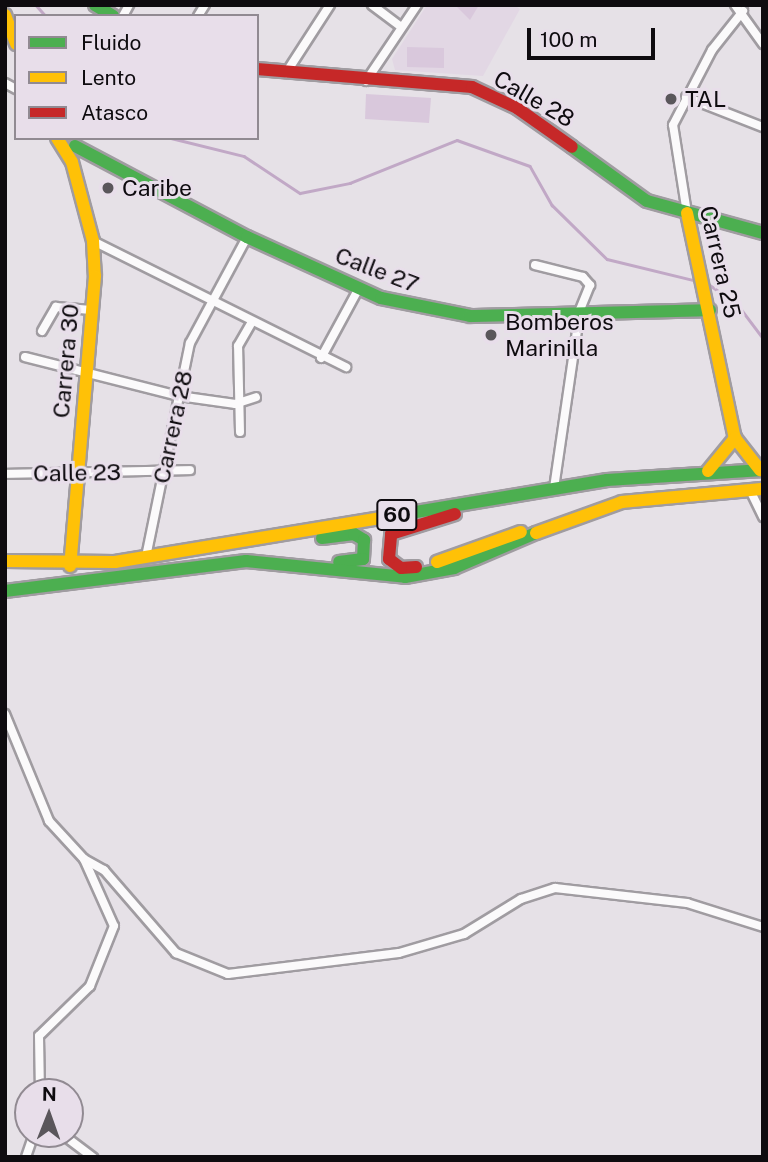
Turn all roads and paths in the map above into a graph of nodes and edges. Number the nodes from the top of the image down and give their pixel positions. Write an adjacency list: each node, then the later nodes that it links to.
1 (330, 5): 10 (street)
2 (372, 5): 6 (street)
3 (417, 5): 6 (street)
4 (739, 8): 8 (street); 12 (street, Carrera 25)
5 (5, 15): 7 (main road)
6 (401, 27): 11 (street)
7 (14, 39)
8 (763, 44)
9 (259, 69): 10 (main road, Calle 28)
10 (286, 73): 11 (main road, Calle 28)
11 (366, 80): 17 (main road, Calle 28)
12 (686, 97): 13 (street); 17 (street, Carrera 25)
13 (763, 127)
14 (60, 140): 16 (main road, Carrera 30)
15 (76, 142): 16 (main road, Carrera 30); 19 (main road, Calle 27)
16 (72, 162): 20 (main road, Carrera 30)
17 (687, 213): 18 (main road, Calle 28); 26 (main road, Carrera 25)
18 (763, 233)
19 (247, 237): 22 (main road, Calle 27); 23 (street, Carrera 28)
20 (93, 241): 23 (street); 24 (main road, Carrera 30)
21 (535, 265): 25 (street)
22 (359, 288): 25 (main road, Calle 27); 30 (street)
23 (211, 299): 27 (street); 33 (street, Carrera 28)
24 (91, 310): 28 (street); 32 (main road, Carrera 30)
25 (580, 310): 26 (main road, Calle 27); 44 (street)
26 (710, 310): 37 (main road, Carrera 25)
27 (252, 322): 30 (street); 35 (street)
28 (42, 331)
29 (25, 358): 32 (street)
30 (321, 358): 31 (street)
31 (346, 368)
32 (84, 372): 33 (street); 43 (main road, Carrera 30)
33 (179, 396): 35 (street); 40 (street, Carrera 28)
34 (256, 397): 35 (street)
35 (235, 404): 36 (street)
36 (240, 432)
37 (735, 438): 39 (main road, Carrera 25); 41 (main road)
38 (190, 470): 40 (street, Calle 23)
39 (761, 470): 41 (main road, 60)
40 (165, 471): 43 (street, Calle 23); 51 (street, Carrera 28)
41 (708, 471): 44 (main road, 60)
42 (5, 474): 43 (street, Calle 23)
43 (80, 474): 54 (main road, Carrera 30)
44 (554, 488): 47 (main road, 60)
45 (747, 488): 46 (main road); 48 (street); 49 (main road)
46 (763, 489)
47 (482, 500): 49 (main road); 50 (main road, 60)
48 (763, 517)
49 (529, 533): 53 (main road)
50 (239, 540): 51 (main road, 60); 53 (main road)
51 (146, 557): 54 (main road, 60)
52 (5, 561): 54 (main road, 60)
53 (257, 562): 55 (main road)
54 (70, 566)
55 (53, 589): 56 (main road); 57 (street)
56 (5, 591)
57 (5, 597)
58 (5, 714): 59 (street)
59 (84, 859): 60 (street); 61 (street)
60 (763, 927)
61 (40, 1078)

